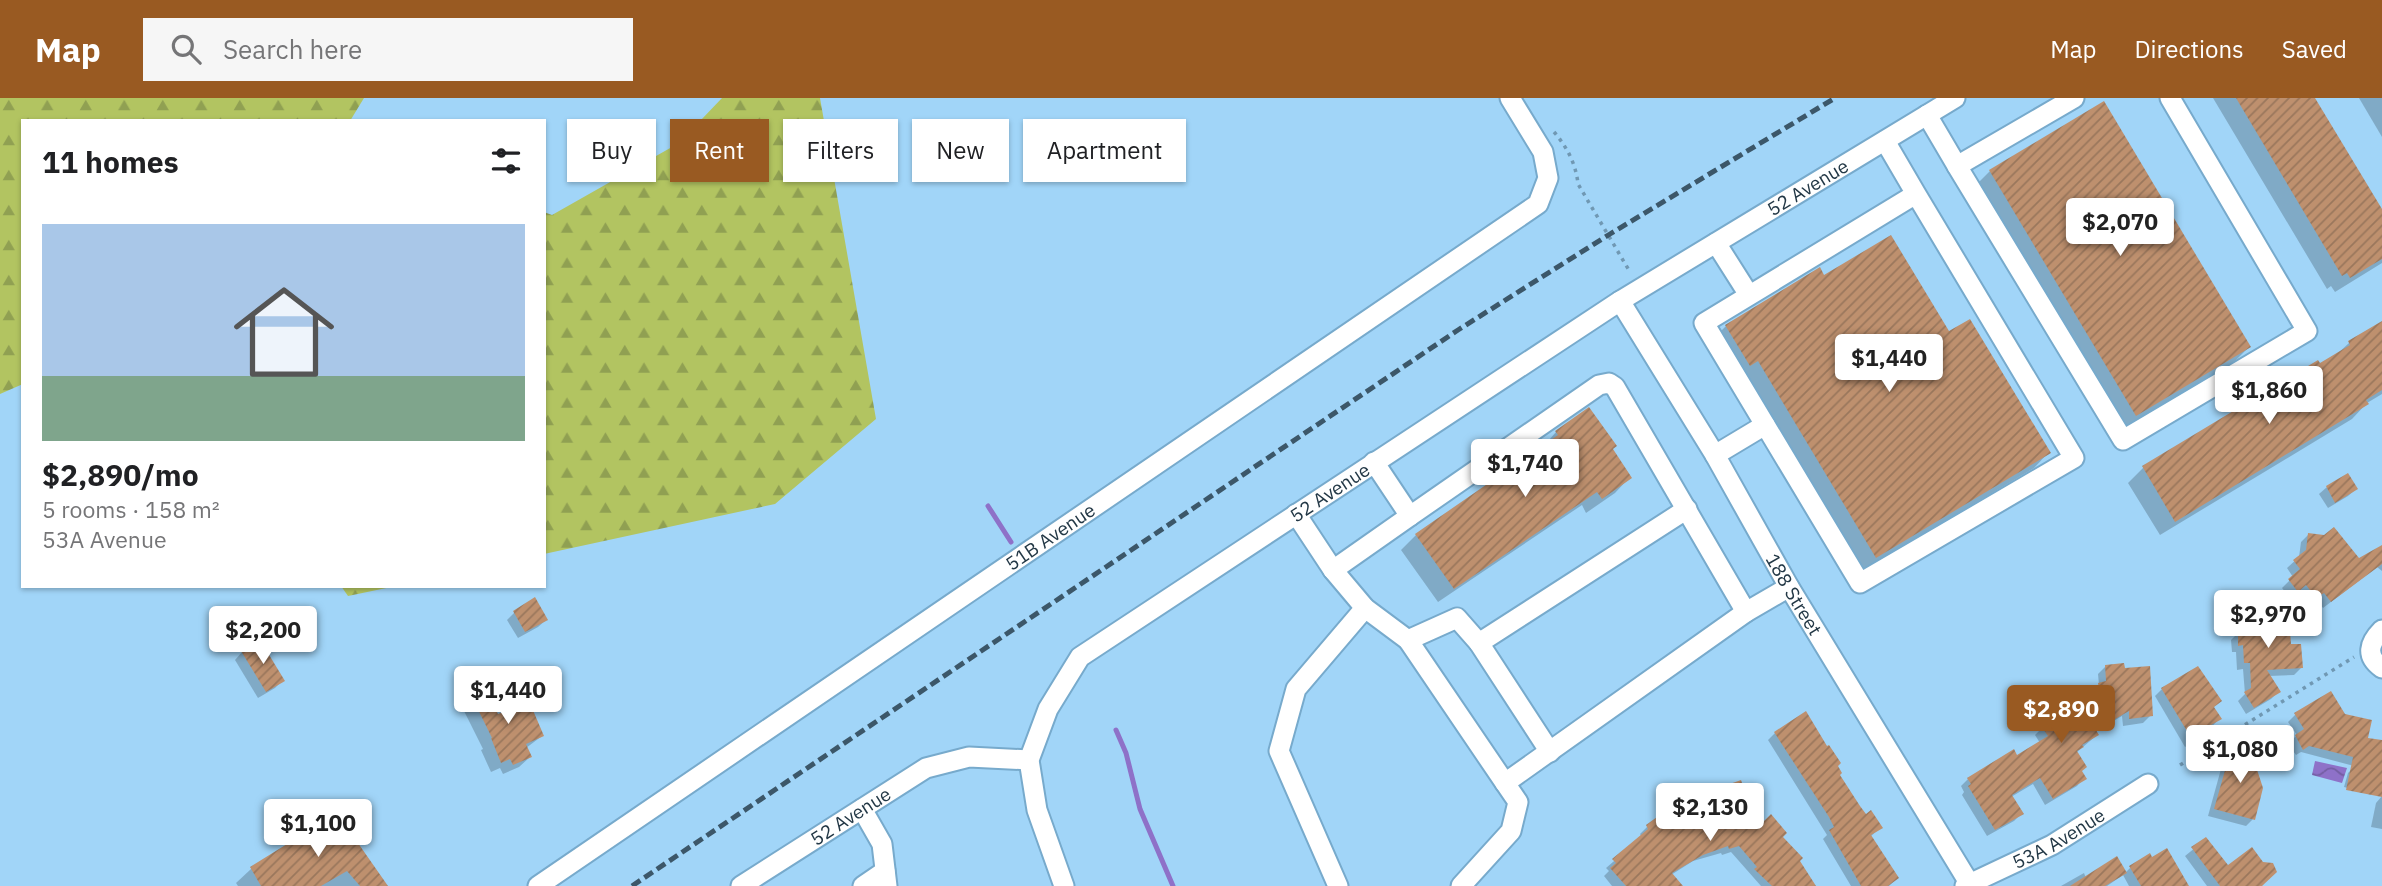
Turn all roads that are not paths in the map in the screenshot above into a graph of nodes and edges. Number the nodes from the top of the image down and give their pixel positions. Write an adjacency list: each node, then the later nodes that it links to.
1 (1510, 98): 33 (street, 51B Avenue)
2 (1955, 98): 5 (street, 52 Avenue)
3 (2074, 98): 7 (street)
4 (2169, 98): 7 (street)
5 (1927, 115): 6 (street, 52 Avenue); 7 (street)
6 (1885, 141): 8 (street); 9 (street, 52 Avenue)
7 (1957, 166)
8 (1916, 194): 10 (street); 12 (street)
9 (1716, 243): 10 (street); 11 (street, 52 Avenue)
10 (1749, 295): 12 (street)
11 (1620, 301): 13 (street, 188 Street); 14 (street, 52 Avenue)
12 (1765, 425): 13 (street)
13 (1716, 455): 19 (street, 188 Street)
14 (1374, 462): 16 (street, 52 Avenue); 17 (street)
15 (1687, 509): 17 (street); 21 (street); 24 (street)
16 (1296, 514): 18 (street); 27 (street, 52 Avenue)
17 (1410, 516): 18 (street)
18 (1334, 569): 20 (street)
19 (1789, 587): 21 (street); 32 (street, 188 Street)
20 (1365, 608): 23 (street); 37 (street)
21 (1746, 612): 26 (street)
22 (2382, 630): 25 (street)
23 (1408, 640): 24 (street); 28 (street)
24 (1479, 643): 26 (street)
25 (2382, 668)
26 (1550, 752): 28 (street)
27 (1029, 760): 30 (street, 52 Avenue); 36 (street)
28 (1505, 783): 38 (street)
29 (2148, 784): 32 (street, 53A Avenue)
30 (862, 809): 31 (street); 34 (street, 52 Avenue)
31 (886, 879): 35 (street)
32 (1969, 885)
33 (538, 886)
34 (741, 886)
35 (863, 886)
36 (1064, 886)
37 (1338, 886)
38 (1461, 886)

